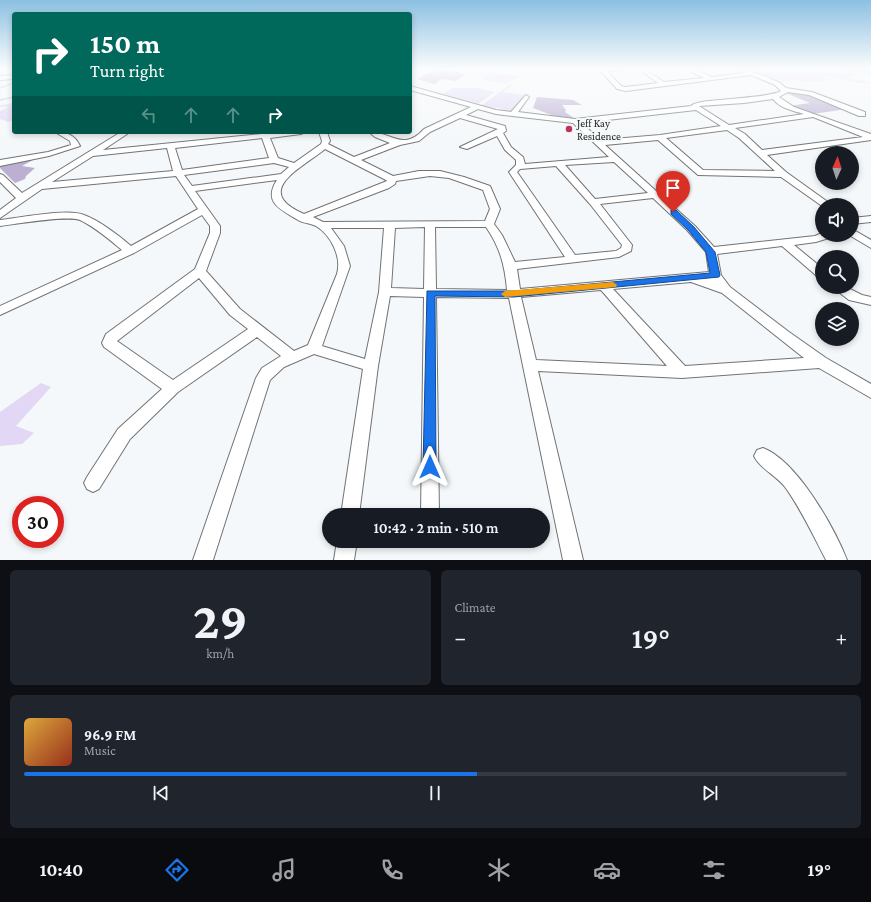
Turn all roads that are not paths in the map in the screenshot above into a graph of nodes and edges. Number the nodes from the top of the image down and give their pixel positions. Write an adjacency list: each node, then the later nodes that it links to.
1 (431, 94): 6 (street)
2 (782, 94): 4 (street)
3 (813, 94): 9 (street)
4 (775, 96): 7 (street); 10 (street)
5 (526, 97): 8 (street)
6 (476, 107): 8 (street); 11 (street)
7 (696, 108): 12 (street); 13 (street)
8 (513, 114): 12 (street)
9 (862, 114)
10 (814, 115): 13 (street); 16 (street)
11 (460, 116): 15 (street); 24 (street)
12 (575, 121): 25 (street)
13 (728, 126): 22 (street); 31 (street)
14 (871, 131): 16 (street)
15 (499, 133): 30 (street); 39 (street)
16 (859, 133): 23 (street)
17 (62, 134): 26 (street)
18 (123, 134): 28 (street)
19 (265, 134): 29 (street); 34 (street)
20 (324, 134): 27 (street)
21 (376, 134): 24 (street)
22 (660, 137): 25 (street); 41 (street)
23 (871, 137): 31 (street)
24 (398, 143): 35 (street)
25 (597, 143): 33 (street)
26 (76, 146): 28 (street); 36 (street)
27 (324, 146): 35 (street); 38 (street)
28 (102, 147): 32 (street)
29 (171, 147): 32 (street); 40 (street)
30 (464, 148)
31 (760, 153): 41 (street)
32 (90, 154): 45 (street)
33 (615, 158): 37 (street); 47 (street)
34 (274, 160): 38 (street); 40 (street)
35 (353, 160): 44 (street)
36 (0, 163)
37 (562, 163): 39 (street); 50 (street)
38 (295, 166): 42 (street)
39 (521, 167): 68 (street)
40 (178, 173): 45 (street); 46 (street)
41 (783, 174): 48 (street)
42 (285, 176): 46 (street); 54 (street)
43 (0, 177): 49 (street)
44 (392, 179): 54 (street); 60 (street)
45 (40, 186): 49 (street)
46 (189, 189): 52 (street)
47 (655, 195): 50 (street); 67 (street)
48 (817, 198)
49 (19, 200): 51 (street); 53 (street)
50 (593, 202): 68 (street)
51 (0, 204)
52 (204, 210): 66 (street); 71 (street)
53 (0, 215)
54 (302, 218): 58 (street)
55 (871, 219): 56 (street)
56 (859, 220)
57 (0, 223): 66 (street)
58 (320, 224): 59 (street); 83 (street)
59 (390, 224): 61 (street); 76 (street)
60 (489, 224): 61 (street); 69 (street)
61 (430, 225): 77 (street)
62 (859, 237): 65 (street)
63 (815, 240): 64 (street)
64 (785, 243): 67 (street); 70 (street)
65 (871, 245)
66 (130, 251): 81 (street)
67 (711, 252): 72 (street)
68 (572, 259): 69 (street)
69 (511, 266): 78 (street)
70 (815, 268)
71 (200, 271): 82 (street); 89 (street)
72 (715, 275): 73 (street); 75 (street)
73 (693, 278): 74 (street); 75 (street)
74 (604, 286): 78 (street); 88 (street)
75 (726, 290): 85 (street)
76 (385, 292): 77 (street); 87 (street)
77 (430, 293): 78 (street); 94 (street)
78 (514, 294): 86 (street)
79 (846, 294): 80 (street)
80 (871, 301)
81 (0, 311)
82 (257, 330): 84 (street); 89 (street)
83 (314, 349): 84 (street); 87 (street)
84 (292, 357): 96 (street)
85 (821, 362): 88 (street); 90 (street)
86 (531, 365): 88 (street); 98 (street)
87 (370, 366): 93 (street)
88 (682, 372)
89 (173, 388): 92 (street)
90 (871, 392)
91 (763, 456): 99 (street)
92 (93, 483)
93 (351, 508)
94 (430, 508)
95 (346, 548): 97 (street)
96 (203, 560)
97 (344, 560)
98 (573, 560)
99 (837, 560)

